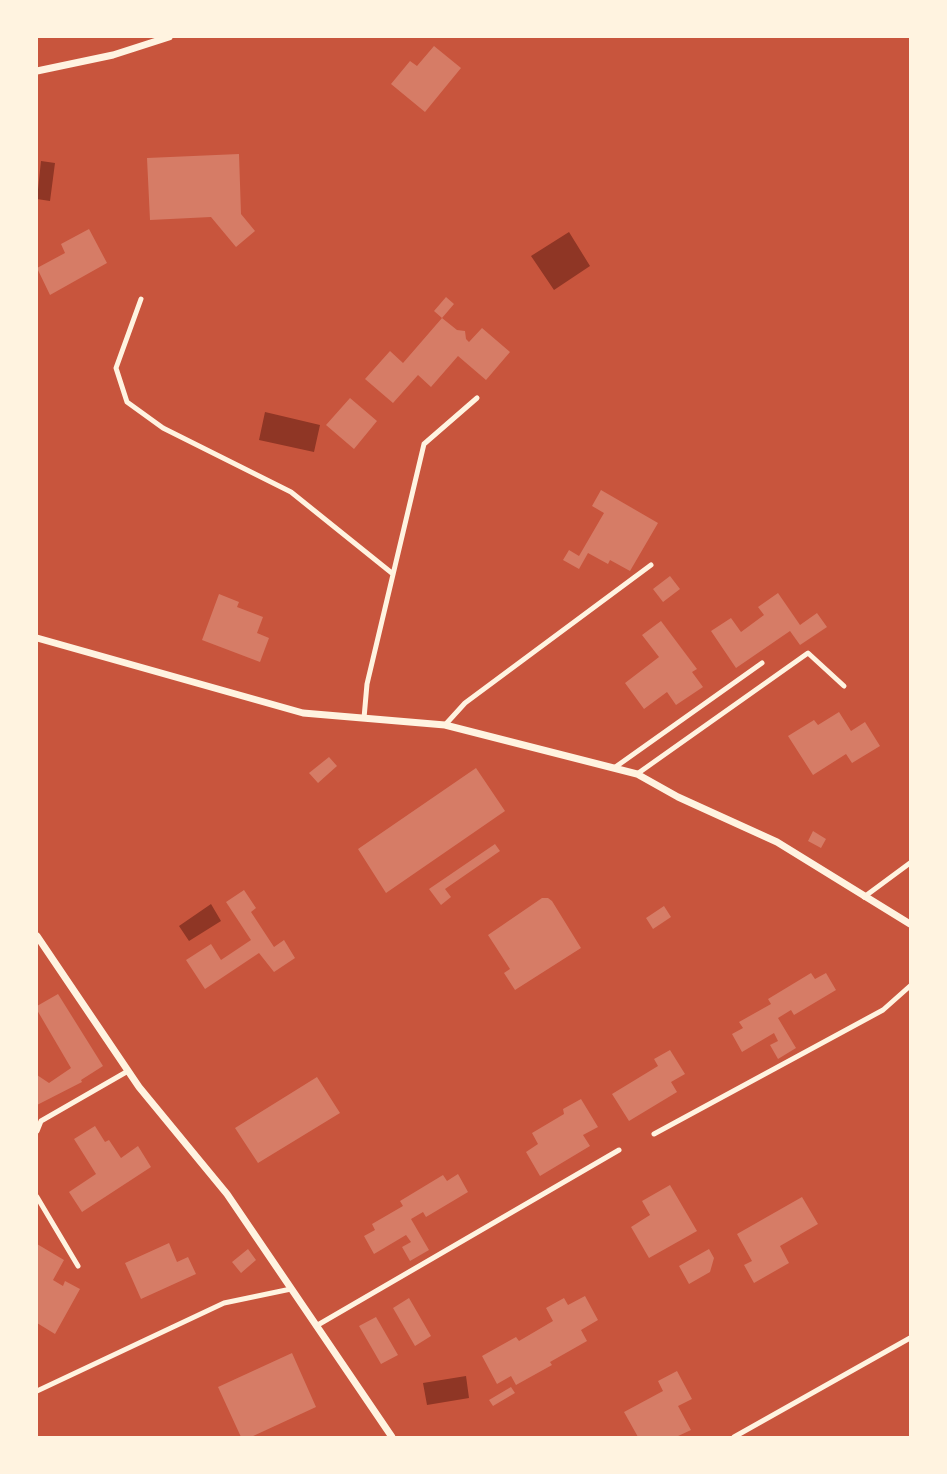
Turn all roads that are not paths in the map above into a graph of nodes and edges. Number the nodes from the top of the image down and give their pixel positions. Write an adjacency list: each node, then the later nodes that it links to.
1 (169, 37): 2 (street)
2 (37, 71)
3 (141, 299): 6 (lane)
4 (477, 398): 6 (lane)
5 (651, 565): 11 (lane)
6 (393, 574): 10 (lane)
7 (37, 638): 10 (street)
8 (762, 663): 12 (lane)
9 (844, 686): 13 (lane)
10 (364, 718): 11 (street)
11 (445, 724): 12 (street)
12 (614, 768): 13 (street)
13 (637, 774): 15 (street)
14 (910, 863): 15 (lane)
15 (864, 897): 16 (street)
16 (910, 924)
17 (37, 936): 19 (street)
18 (910, 986): 21 (lane)
19 (128, 1071): 20 (lane); 25 (street)
20 (37, 1132)
21 (654, 1134)
22 (619, 1150): 26 (lane)
23 (37, 1197): 24 (lane)
24 (78, 1266)
25 (291, 1289): 26 (street); 28 (lane)
26 (316, 1326): 29 (street)
27 (910, 1338): 30 (lane)
28 (37, 1391)
29 (391, 1437)
30 (734, 1437)

